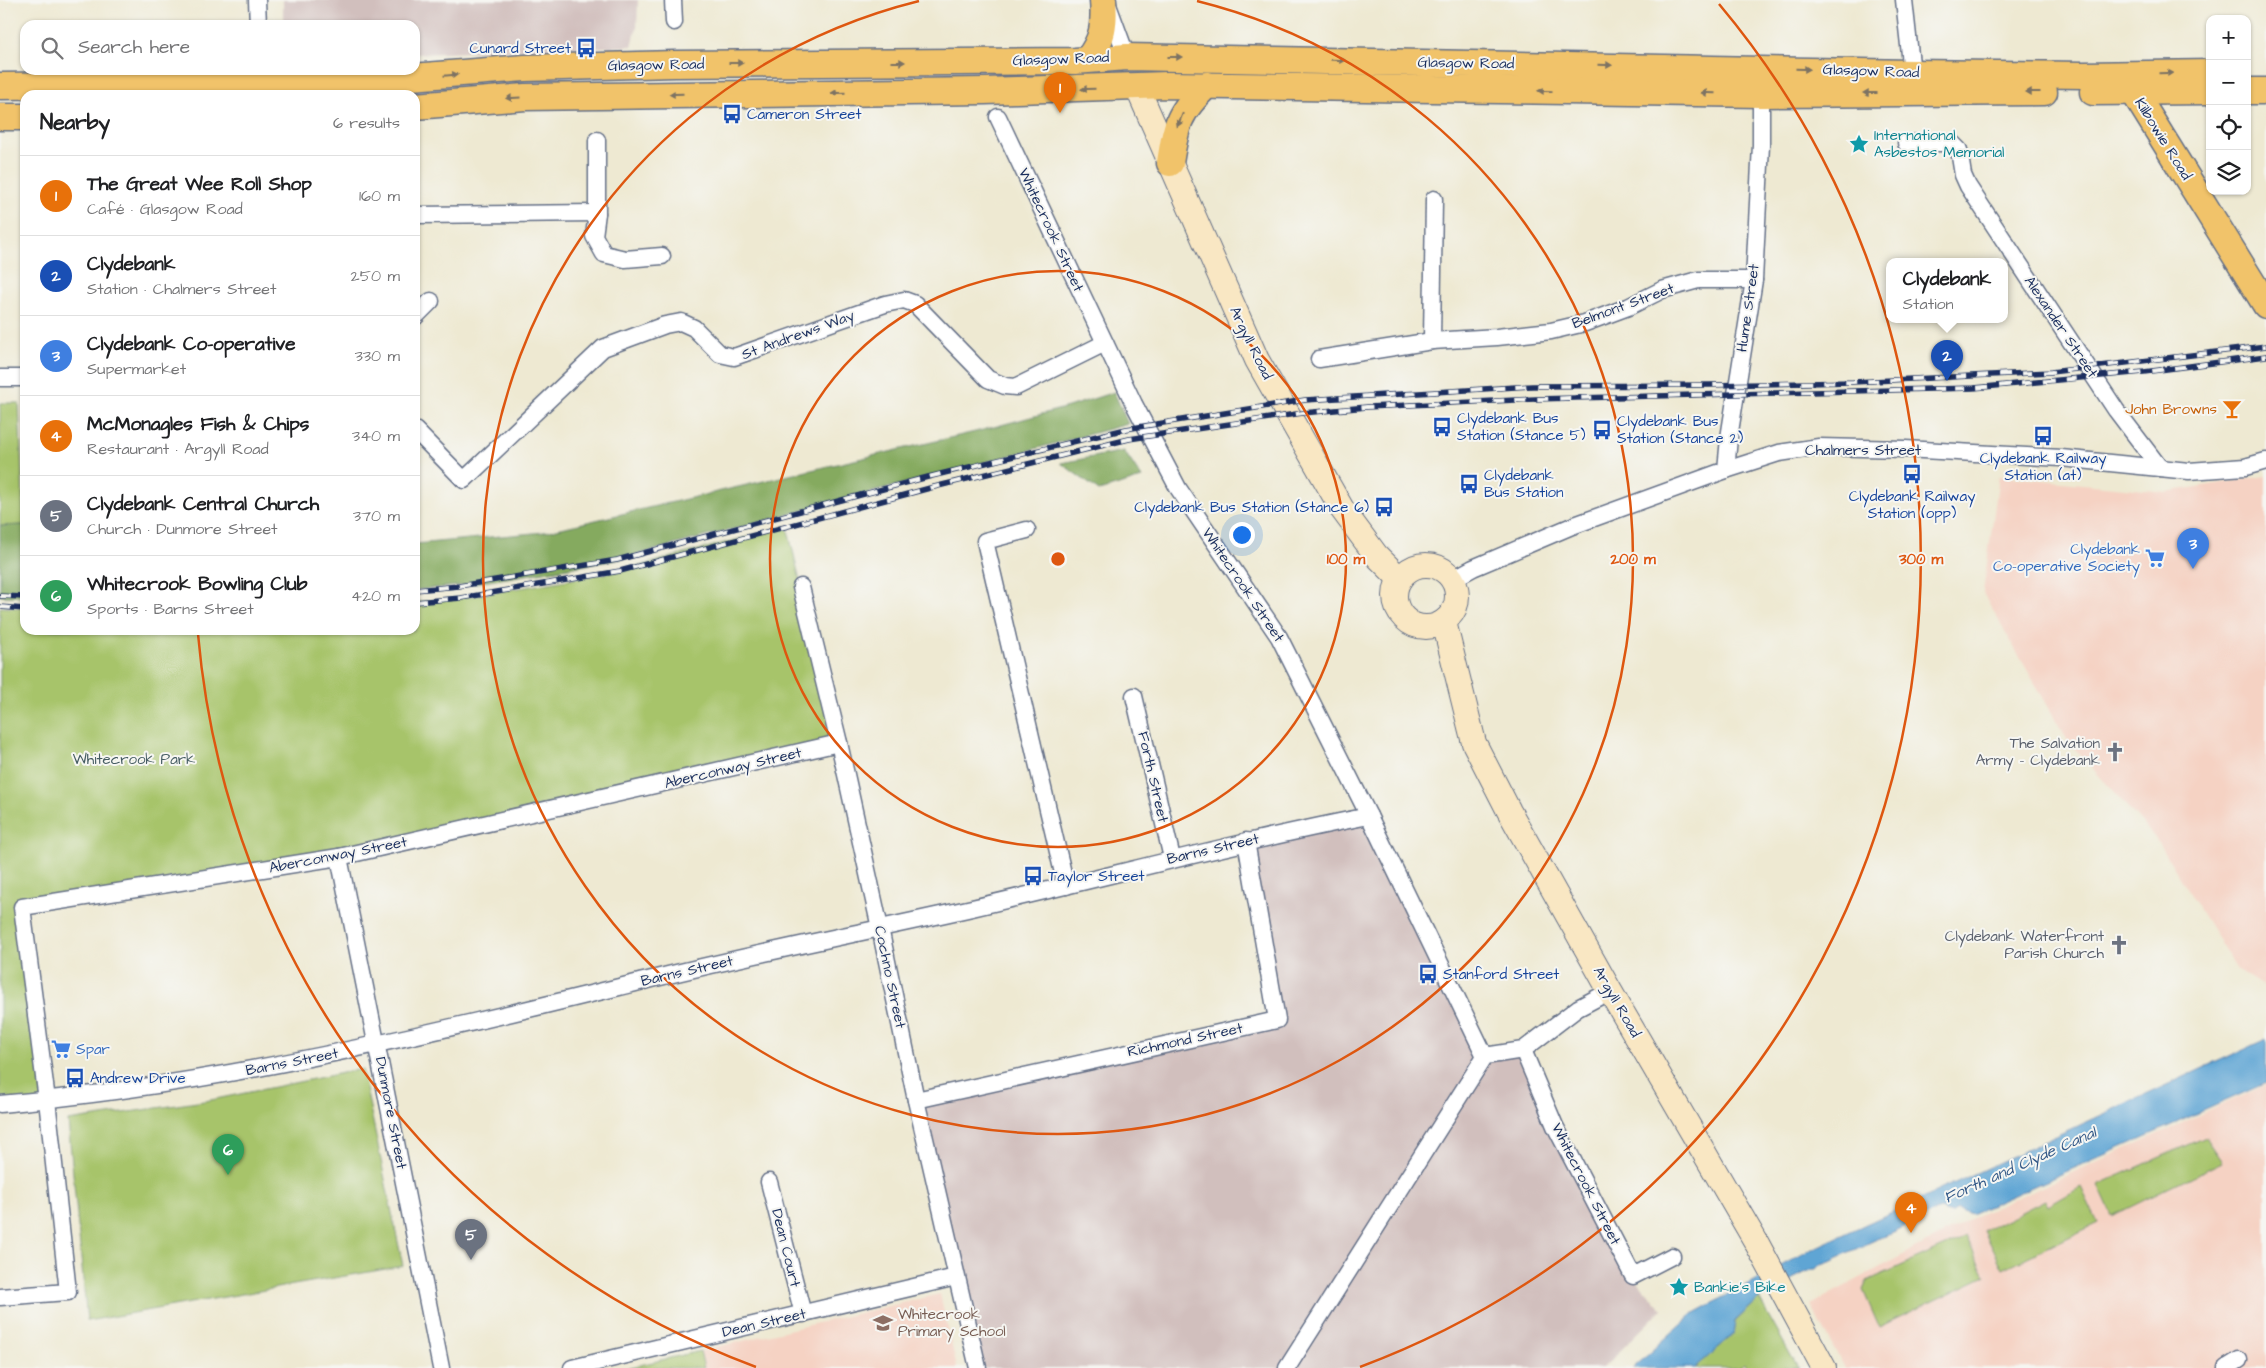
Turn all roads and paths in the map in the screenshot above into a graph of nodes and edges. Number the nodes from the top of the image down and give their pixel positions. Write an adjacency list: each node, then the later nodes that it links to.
1 (257, 0): 5 (street)
2 (673, 0): 6 (street)
3 (1104, 0): 7 (street); 8 (main road)
4 (1904, 0): 11 (street)
5 (258, 20)
6 (674, 22)
7 (1126, 57): 8 (main road, Glasgow Road); 13 (main road, Glasgow Road, one-way to 13); 17 (main road)
8 (1088, 59): 16 (main road, Glasgow Road, one-way to 8)
9 (2251, 72): 10 (main road)
10 (2266, 72)
11 (1912, 73): 13 (main road, Glasgow Road, one-way to 11); 14 (main road, Glasgow Road)
12 (2206, 74): 14 (main road, one-way to 12)
13 (1762, 81): 14 (main road, Glasgow Road, one-way to 13); 15 (main road, Glasgow Road, one-way to 15); 32 (street, Hume Street)
14 (2128, 84): 18 (main road); 34 (main road, Kilbowie Road)
15 (1207, 85): 17 (main road, Glasgow Road); 27 (main road, one-way to 27)
16 (0, 86)
17 (1137, 87): 21 (main road, Glasgow Road, one-way to 21); 27 (street, Argyll Road)
18 (2206, 91)
19 (2251, 91): 20 (main road)
20 (2266, 91)
21 (420, 106)
22 (0, 117): 23 (main road)
23 (20, 117)
24 (998, 117): 37 (street, Whitecrook Street)
25 (597, 140): 29 (street)
26 (1906, 143): 43 (street, Alexander Street)
27 (1170, 163): 46 (street, Argyll Road)
28 (1434, 199): 36 (street)
29 (597, 213): 30 (street); 31 (street)
30 (420, 215)
31 (662, 256)
32 (1754, 280): 36 (street, Belmont Street); 44 (street, Hume Street)
33 (431, 301): 35 (street)
34 (2266, 305)
35 (420, 311)
36 (1432, 341): 38 (street, Belmont Street)
37 (1105, 343): 41 (street, St Andrews Way); 52 (street, Whitecrook Street)
38 (1319, 359)
39 (0, 378): 40 (street)
40 (20, 378)
41 (420, 435)
42 (2266, 461): 43 (street, Chalmers Street)
43 (2160, 468): 44 (street, Chalmers Street)
44 (1726, 470): 47 (street, Chalmers Street)
45 (1027, 530): 56 (street)
46 (1400, 579): 47 (street); 49 (street)
47 (1453, 579): 49 (street)
48 (801, 587): 51 (street, Cochno Street)
49 (1444, 622): 58 (street, Argyll Road)
50 (1134, 696): 55 (street, Forth Street)
51 (839, 743): 54 (street, Aberconway Street); 57 (street, Cochno Street)
52 (1369, 816): 53 (street, Barns Street); 61 (street, Whitecrook Street)
53 (1246, 841): 55 (street, Barns Street); 63 (street, Richmond Street)
54 (339, 857): 59 (street, Dunmore Street); 62 (street, Aberconway Street)
55 (1172, 858): 56 (street, Barns Street)
56 (1066, 886): 57 (street, Barns Street)
57 (880, 928): 59 (street, Barns Street); 63 (street, Cochno Street)
58 (1610, 991): 60 (street); 74 (street, Argyll Road)
59 (377, 1045): 62 (street, Barns Street); 70 (street, Dunmore Street)
60 (1523, 1050): 61 (street); 66 (street, Whitecrook Street)
61 (1485, 1056): 73 (street)
62 (47, 1100): 64 (street, Barns Street); 68 (street)
63 (916, 1100): 67 (street, Cochno Street)
64 (0, 1104)
65 (769, 1182): 69 (street, Dean Court)
66 (1672, 1256)
67 (956, 1277): 69 (street, Dean Street); 72 (street, Cochno Street)
68 (0, 1298)
69 (803, 1314): 71 (street, Dean Street)
70 (441, 1368)
71 (572, 1368)
72 (978, 1368)
73 (1286, 1368)
74 (1824, 1368)

